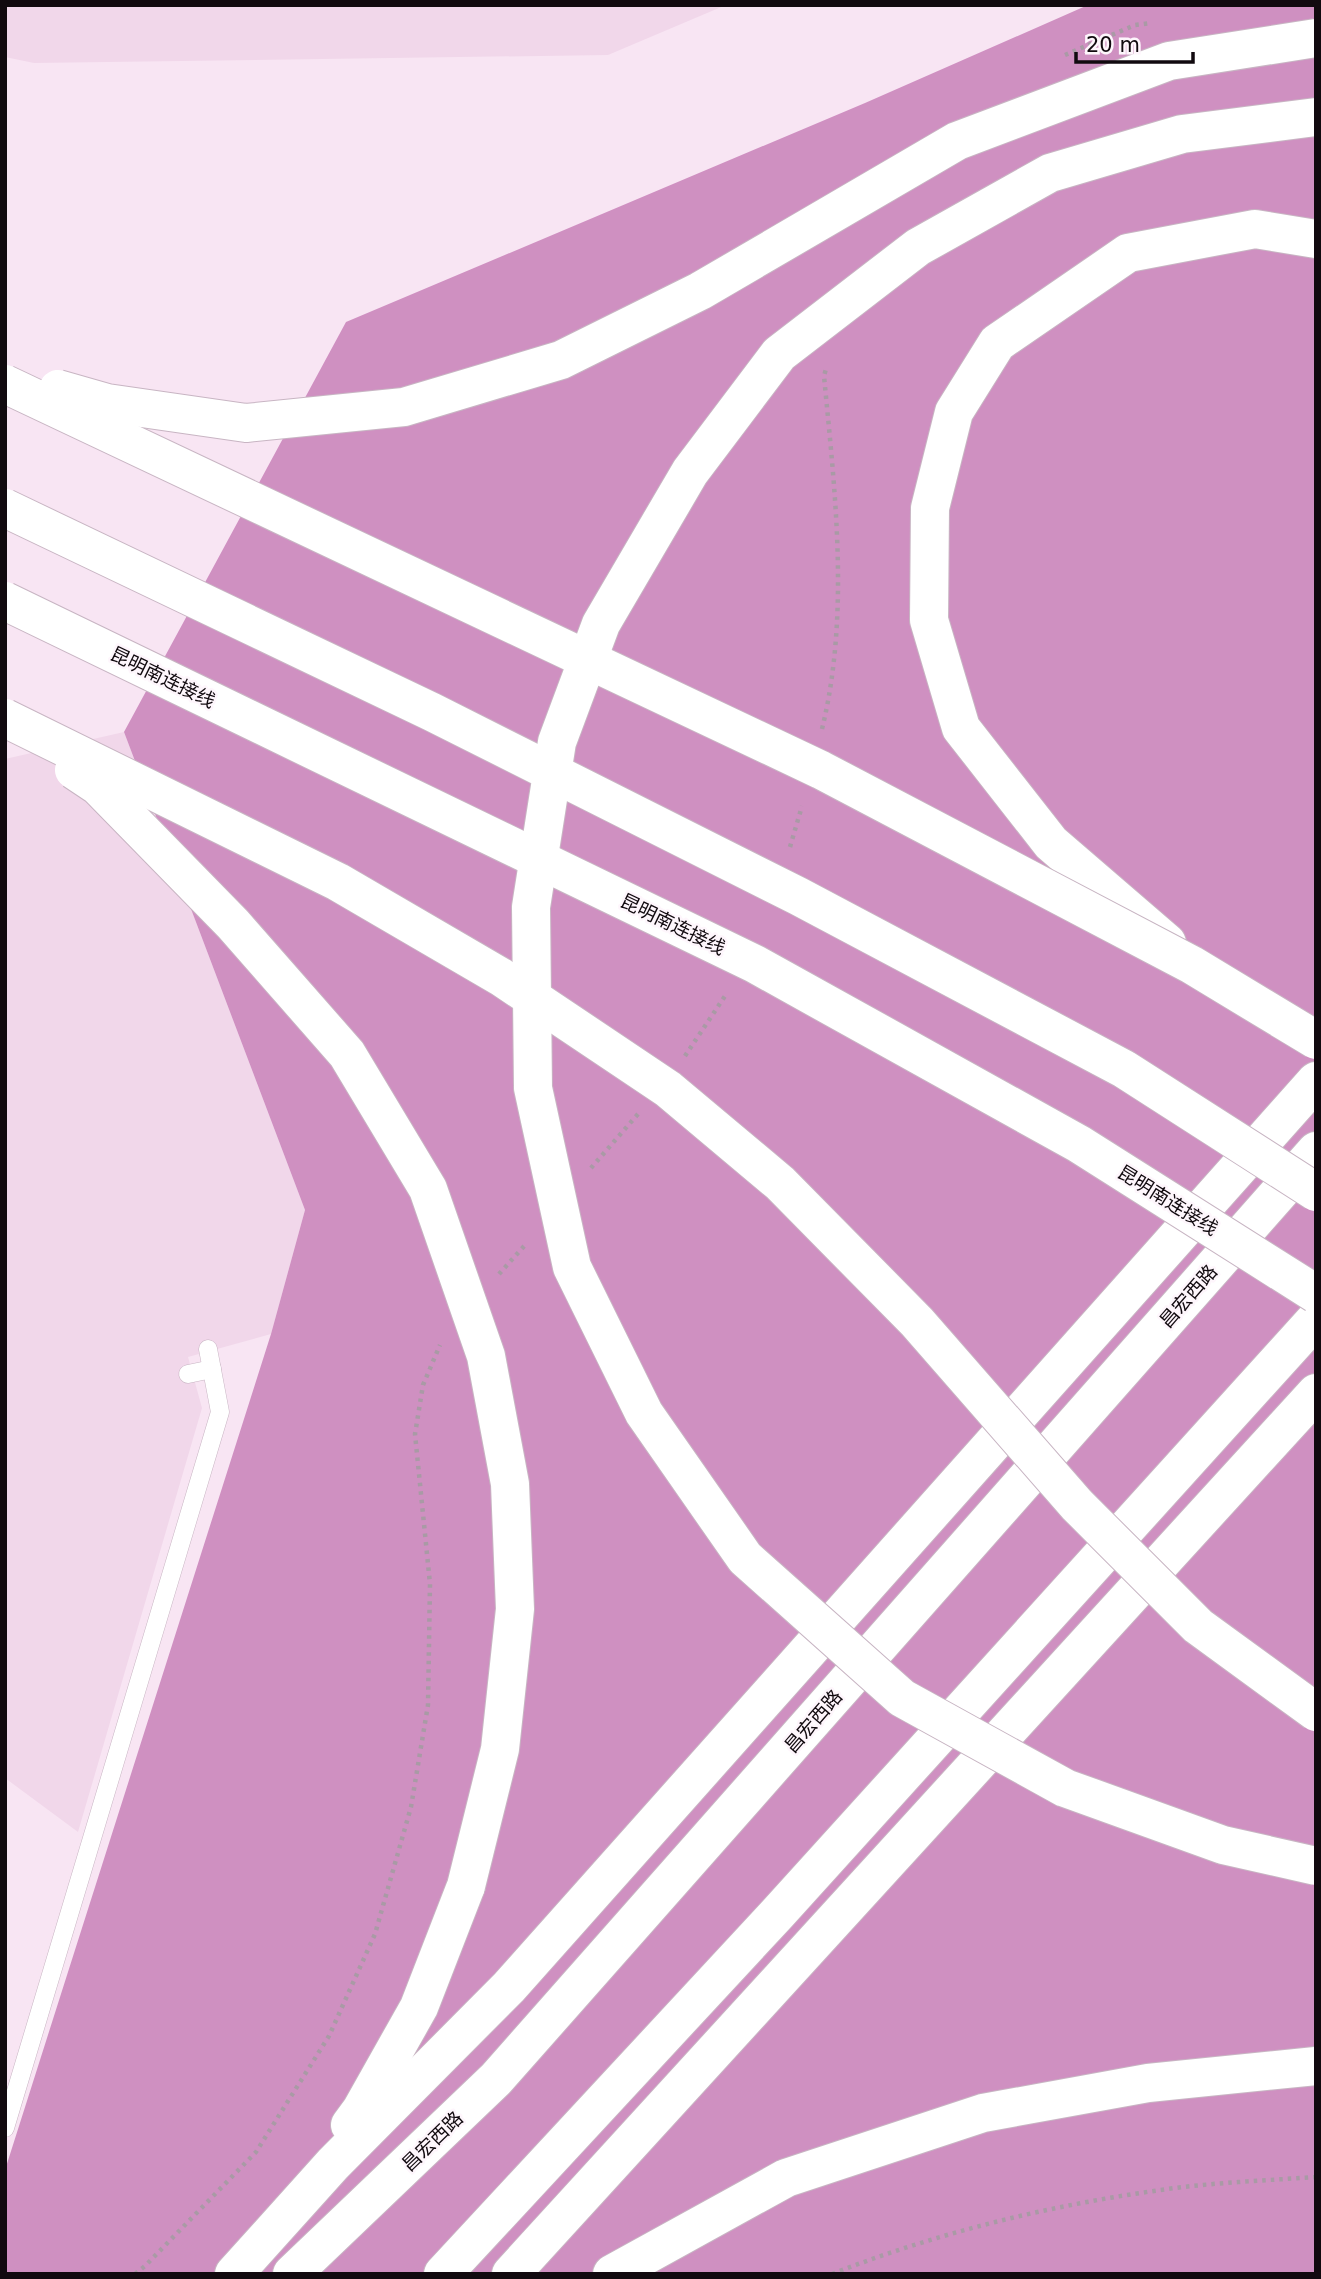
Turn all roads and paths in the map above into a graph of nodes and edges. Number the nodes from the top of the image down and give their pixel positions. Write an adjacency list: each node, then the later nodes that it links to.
1 (1316, 38): 4 (main road, bridge)
2 (1316, 117): 22 (main road, bridge)
3 (1316, 239): 10 (main road, bridge)
4 (5, 373)
5 (5, 384): 10 (main road, bridge)
6 (5, 508): 14 (main road, bridge)
7 (5, 601): 15 (main road, 昆明南连接线, bridge)
8 (5, 718): 21 (main road, bridge)
9 (5, 724): 26 (main road, bridge)
10 (1192, 965): 11 (main road, bridge)
11 (1316, 1040)
12 (1316, 1081): 26 (main road)
13 (1316, 1151): 27 (main road, 昌宏西路)
14 (1316, 1192)
15 (1316, 1294)
16 (1316, 1319): 28 (main road)
17 (208, 1349): 18 (lane)
18 (212, 1369): 19 (lane); 24 (lane)
19 (187, 1374)
20 (1316, 1393): 29 (main road)
21 (1316, 1712)
22 (1316, 1866)
23 (1316, 2066): 30 (main road)
24 (5, 2128)
25 (1316, 2177): 31 (path)
26 (234, 2274)
27 (292, 2274)
28 (443, 2274)
29 (511, 2274)
30 (612, 2274)
31 (832, 2274)

